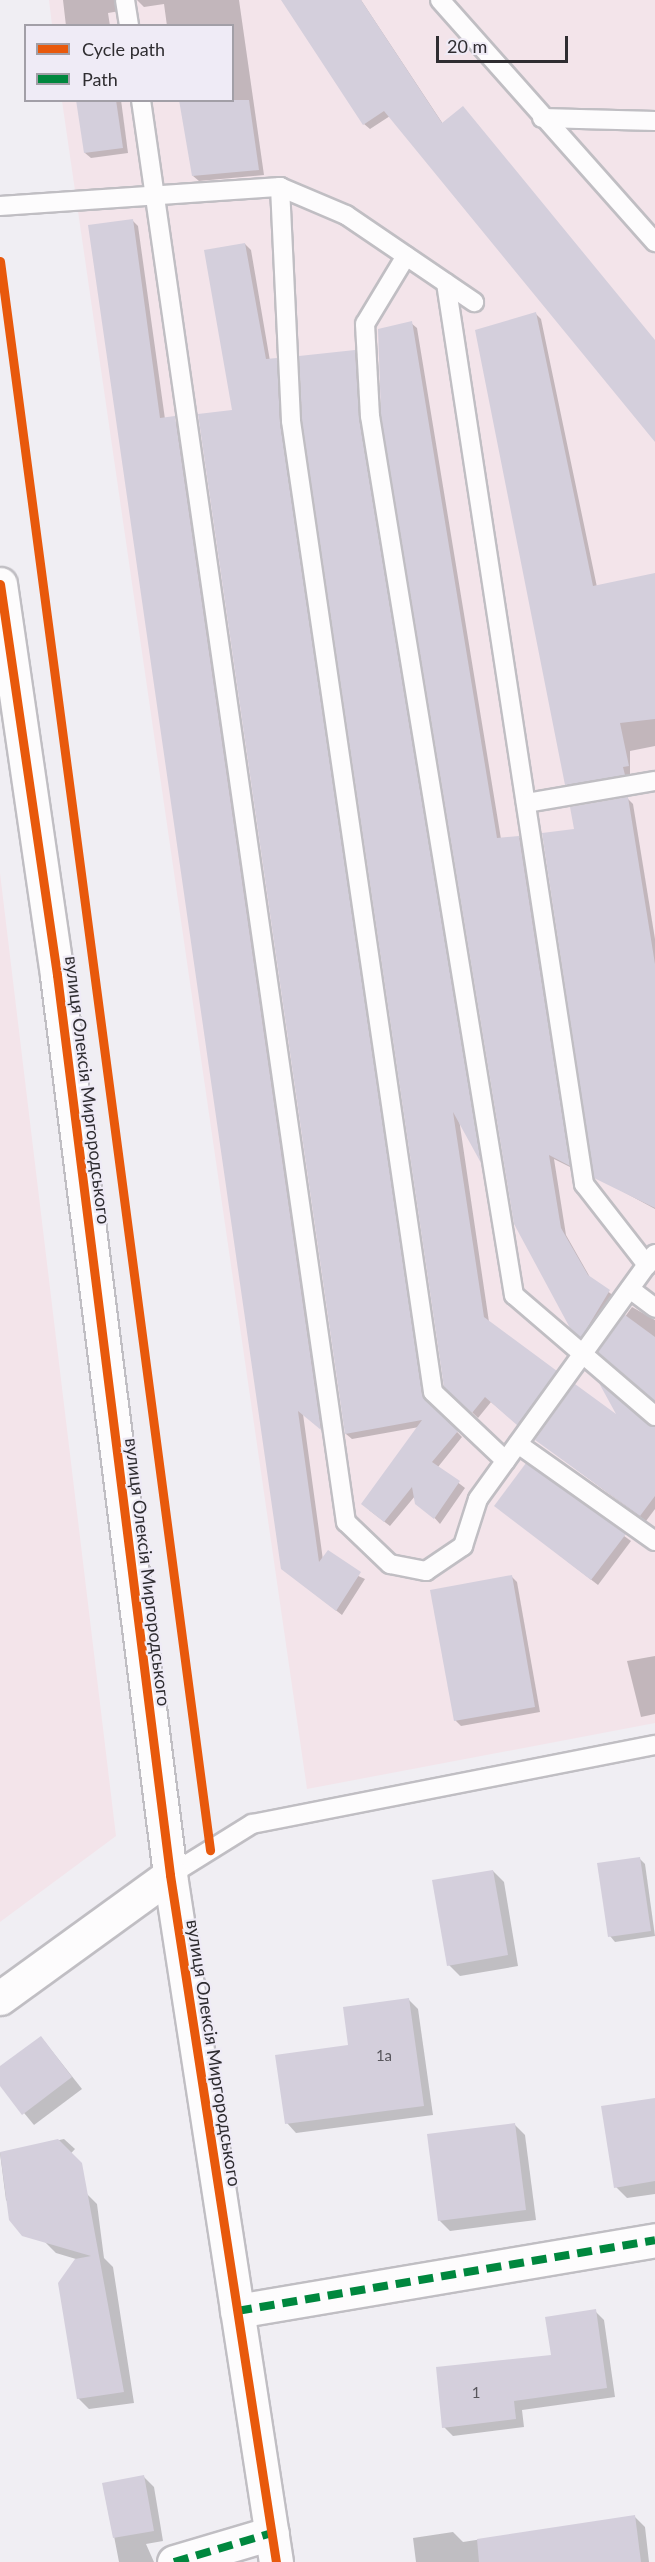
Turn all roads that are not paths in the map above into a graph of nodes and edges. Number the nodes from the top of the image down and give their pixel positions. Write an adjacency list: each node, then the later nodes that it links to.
1 (125, 0): 3 (lane)
2 (440, 0): 5 (lane)
3 (129, 24)
4 (141, 102): 8 (lane)
5 (542, 118): 6 (lane); 10 (lane)
6 (655, 121)
7 (280, 188): 8 (lane); 11 (lane); 23 (lane)
8 (156, 196): 9 (lane); 23 (lane)
9 (0, 206)
10 (655, 242)
11 (406, 256): 12 (lane); 20 (lane)
12 (446, 283): 13 (lane); 16 (lane)
13 (474, 302)
14 (0, 584): 26 (street, вулиця Олексія Миргородського)
15 (655, 781): 16 (lane)
16 (526, 803): 17 (lane)
17 (651, 1260): 18 (lane)
18 (630, 1289): 19 (lane); 20 (lane)
19 (655, 1308)
20 (583, 1355): 21 (lane); 22 (lane)
21 (655, 1416)
22 (518, 1444): 23 (lane); 24 (lane)
23 (506, 1461)
24 (655, 1541)
25 (655, 1745): 26 (lane)
26 (170, 1875): 27 (street); 29 (street, вулиця Олексія Миргородського)
27 (0, 1998)
28 (655, 2240): 29 (street)
29 (237, 2311): 30 (street, вулиця Олексія Миргородського)
30 (274, 2547): 31 (street)
31 (174, 2562)

